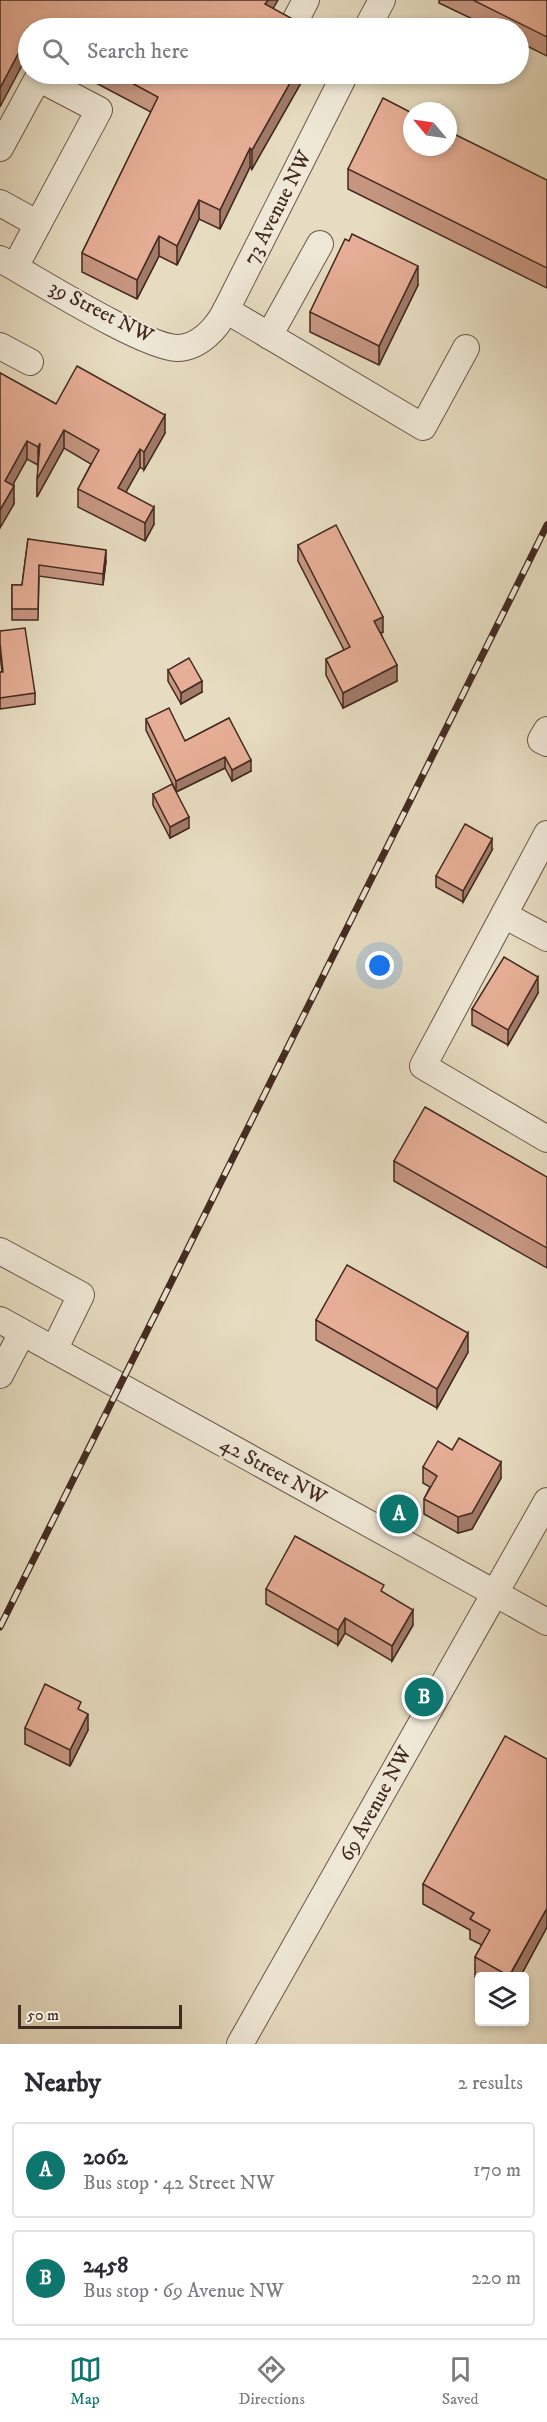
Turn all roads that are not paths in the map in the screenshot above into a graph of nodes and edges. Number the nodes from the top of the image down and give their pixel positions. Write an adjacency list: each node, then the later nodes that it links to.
1 (382, 0): 2 (street)
2 (372, 18)
3 (35, 84): 6 (street)
4 (49, 84): 8 (street)
5 (340, 84): 11 (street, 73 Avenue NW)
6 (0, 148)
7 (0, 203): 8 (street)
8 (38, 224): 10 (street)
9 (320, 244): 12 (street)
10 (8, 263): 13 (street, 39 Street NW)
11 (226, 310): 12 (street); 13 (street, 73 Avenue NW)
12 (269, 336): 15 (street)
13 (205, 338)
14 (0, 346): 16 (street)
15 (466, 348)
16 (30, 362)
17 (547, 730): 18 (street)
18 (547, 743)
19 (547, 834): 20 (street)
20 (504, 915): 21 (street); 22 (street)
21 (547, 938)
22 (547, 1138)
23 (0, 1251): 26 (street)
24 (0, 1320): 25 (street, 42 Street NW)
25 (22, 1333): 26 (street, 42 Street NW); 27 (street)
26 (54, 1350): 29 (street, 42 Street NW)
27 (0, 1376)
28 (547, 1501): 29 (street, 69 Avenue NW)
29 (495, 1593): 30 (street, 42 Street NW); 31 (street, 69 Avenue NW)
30 (547, 1622)
31 (240, 2044)

